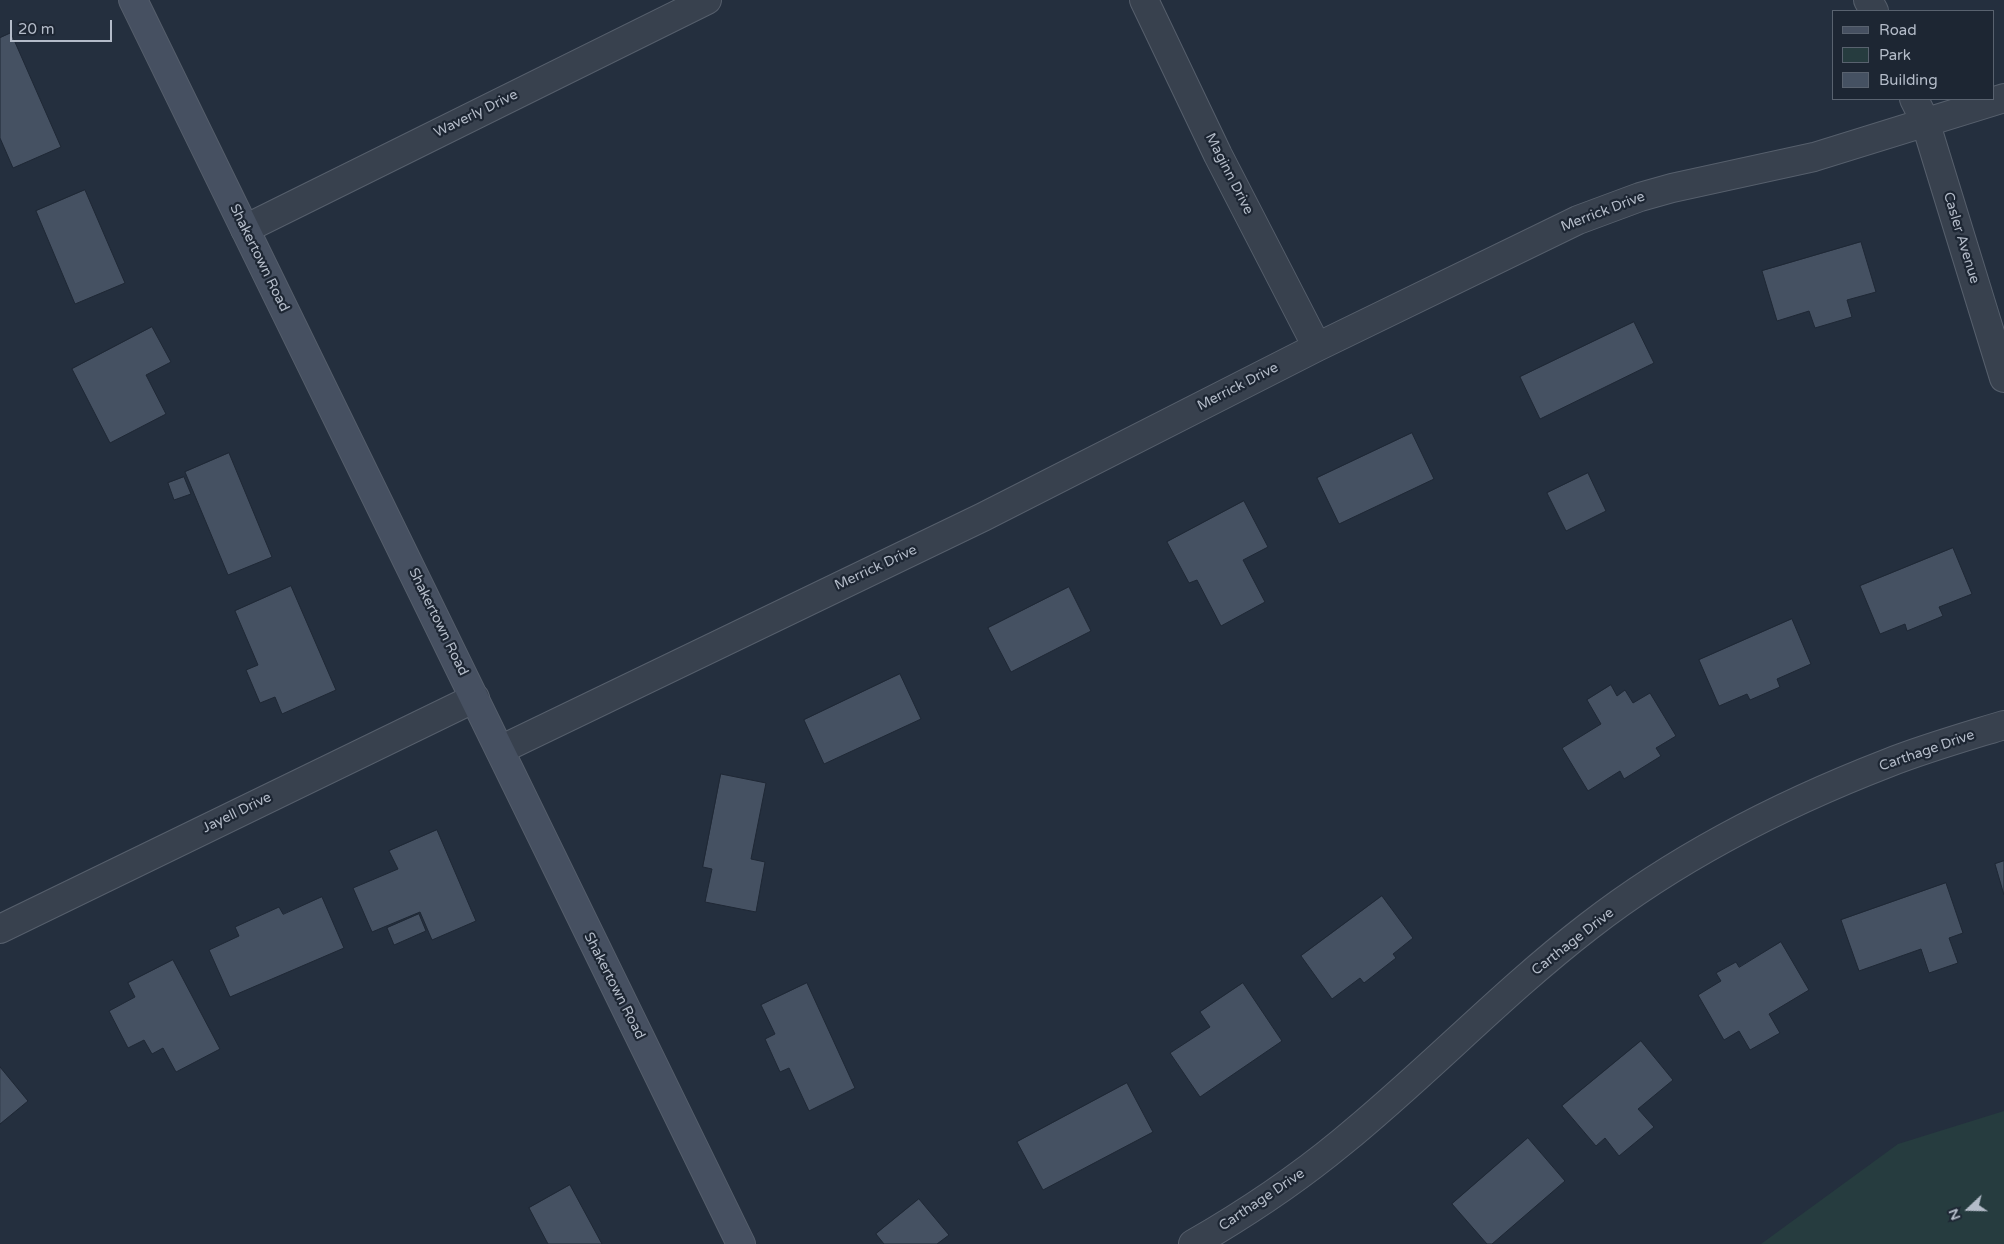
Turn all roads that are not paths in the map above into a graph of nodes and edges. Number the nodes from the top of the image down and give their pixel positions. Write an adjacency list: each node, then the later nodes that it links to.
1 (133, 0): 6 (street, Shakertown Road)
2 (707, 0): 6 (street, Waverly Drive)
3 (1144, 0): 7 (street, Maginn Drive)
4 (1990, 100): 5 (street, Merrick Drive)
5 (1920, 110): 7 (street, Merrick Drive); 8 (street, Casler Avenue)
6 (245, 229): 9 (street, Shakertown Road)
7 (1317, 347): 11 (street, Merrick Drive)
8 (2004, 378)
9 (475, 698): 11 (street, Shakertown Road); 12 (street, Jayell Drive)
10 (2004, 725): 14 (street, Carthage Drive)
11 (500, 750): 13 (street, Shakertown Road)
12 (0, 929)
13 (741, 1244)
14 (1193, 1244)

